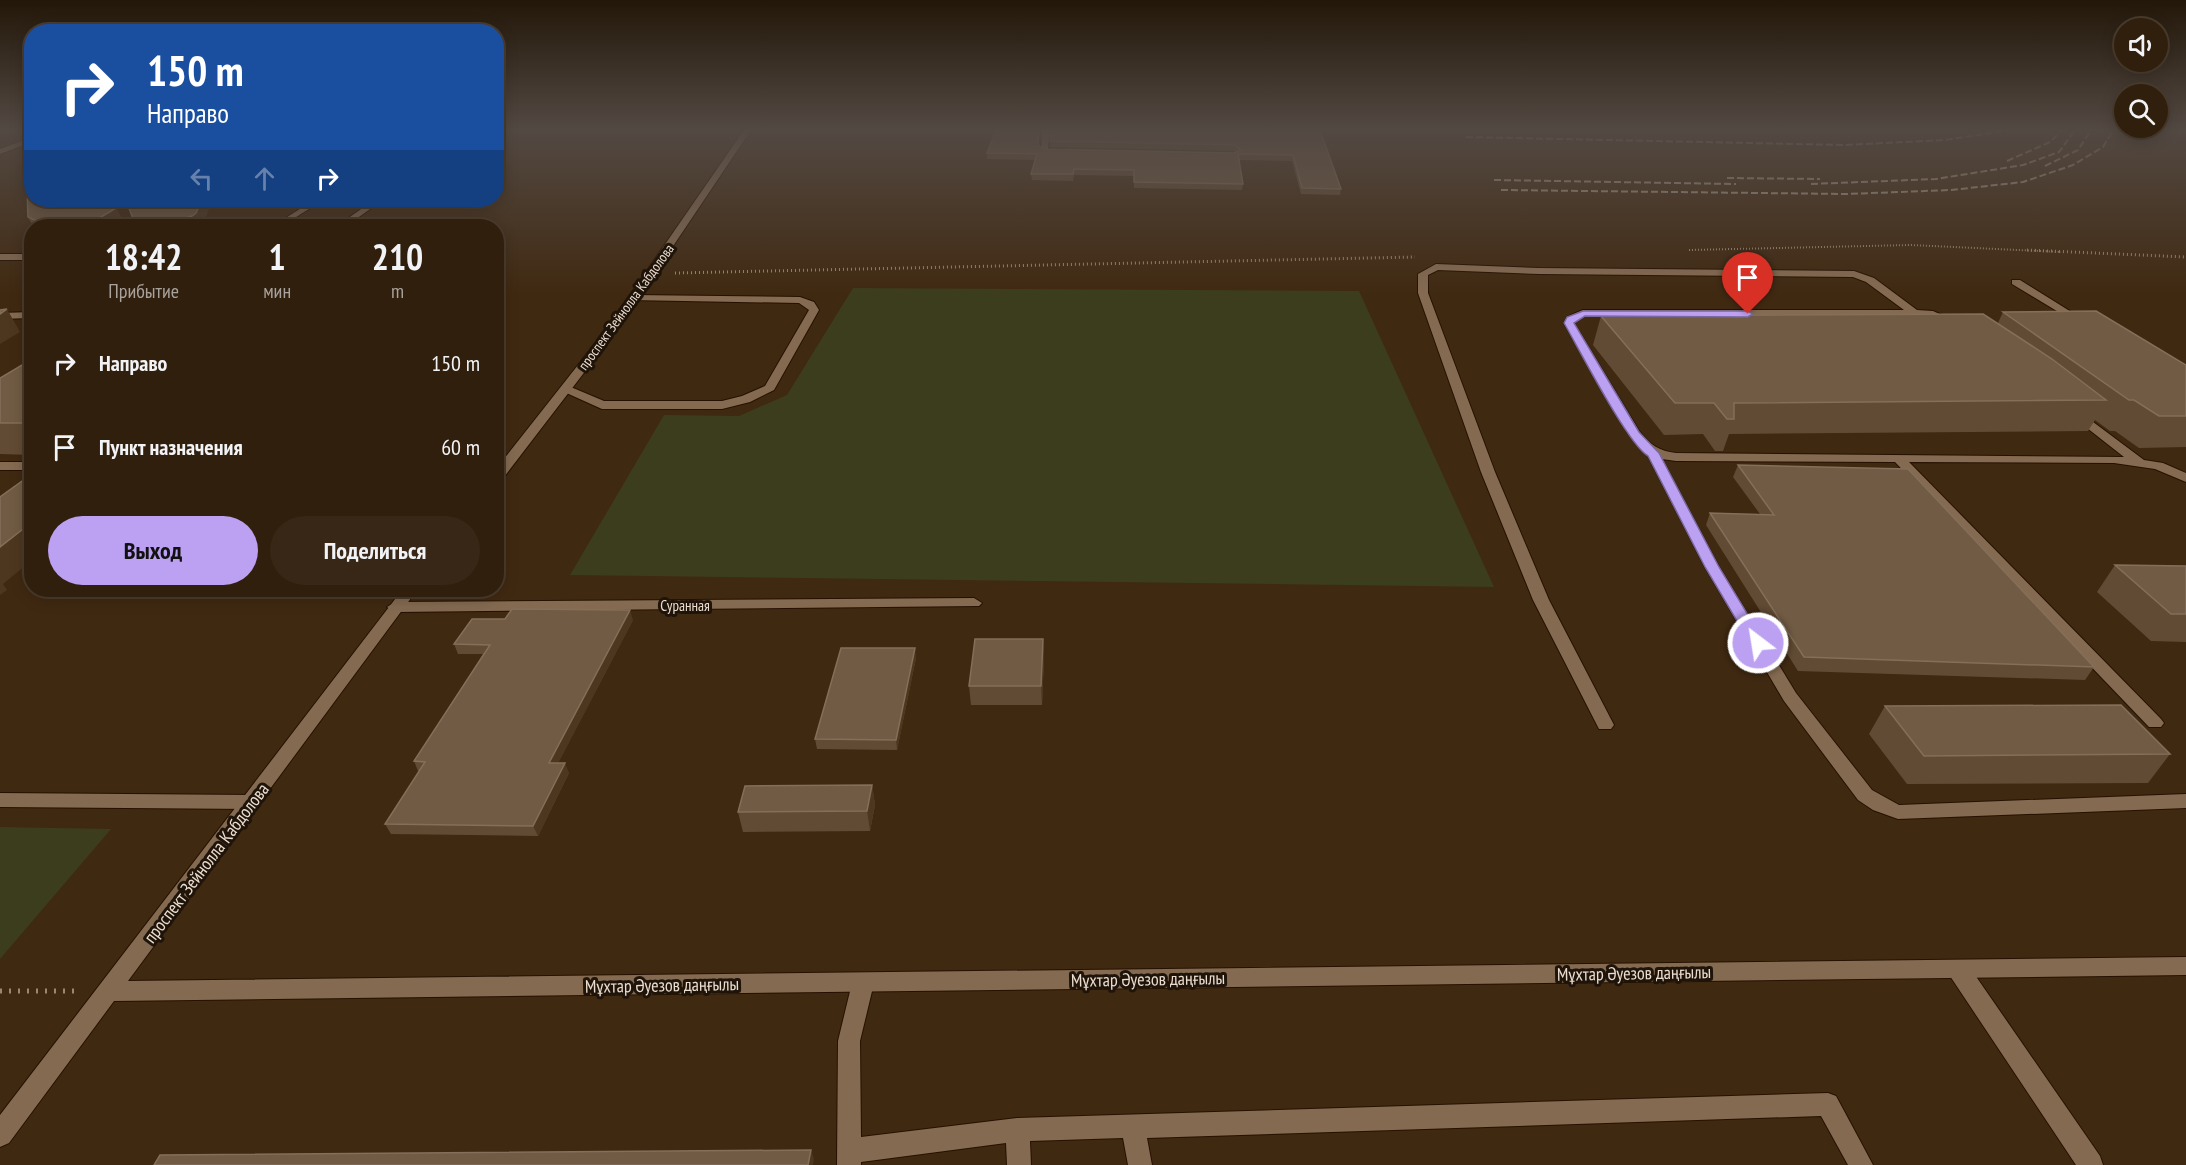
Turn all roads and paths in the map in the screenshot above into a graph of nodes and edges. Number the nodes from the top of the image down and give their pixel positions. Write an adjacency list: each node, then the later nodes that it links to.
1 (711, 184): 9 (main road, проспект Зейнолла Кабдолова)
2 (308, 207): 4 (main road)
3 (368, 207): 5 (main road)
4 (288, 219)
5 (351, 219)
6 (0, 257): 7 (main road)
7 (24, 257)
8 (2016, 282): 14 (main road)
9 (633, 297): 15 (main road, проспект Зейнолла Кабдолова); 15 (main road)
10 (1915, 313): 13 (main road); 17 (main road); 28 (main road)
11 (24, 315): 12 (main road)
12 (0, 316)
13 (1958, 327)
14 (2096, 330)
15 (566, 389): 22 (main road, проспект Зейнолла Кабдолова)
16 (2068, 406): 19 (main road)
17 (1653, 453): 18 (main road); 30 (main road)
18 (1899, 459): 19 (main road); 27 (main road)
19 (2139, 462): 23 (main road)
20 (0, 466): 21 (main road)
21 (24, 466)
22 (504, 468)
23 (2186, 478)
24 (404, 597): 26 (main road, проспект Зейнолла Кабдолова)
25 (974, 603): 26 (main road, Суранная)
26 (395, 608): 31 (main road, проспект Зейнолла Кабдолова)
27 (2155, 723)
28 (1605, 725)
29 (0, 800): 31 (main road)
30 (2186, 801)
31 (252, 802): 36 (main road, проспект Зейнолла Кабдолова)
32 (2186, 966): 33 (main road, Мұхтар Әуезов даңғылы)
33 (1958, 969): 34 (main road, Мұхтар Әуезов даңғылы); 44 (main road)
34 (863, 983): 36 (main road, Мұхтар Әуезов даңғылы); 40 (main road)
35 (0, 991): 36 (path)
36 (110, 992): 39 (main road, проспект Зейнолла Кабдолова)
37 (1133, 1128): 38 (main road); 42 (main road); 43 (main road)
38 (1017, 1130): 40 (main road); 41 (main road)
39 (0, 1135)
40 (849, 1158)
41 (1019, 1165)
42 (1140, 1165)
43 (1861, 1165)
44 (2091, 1165)

